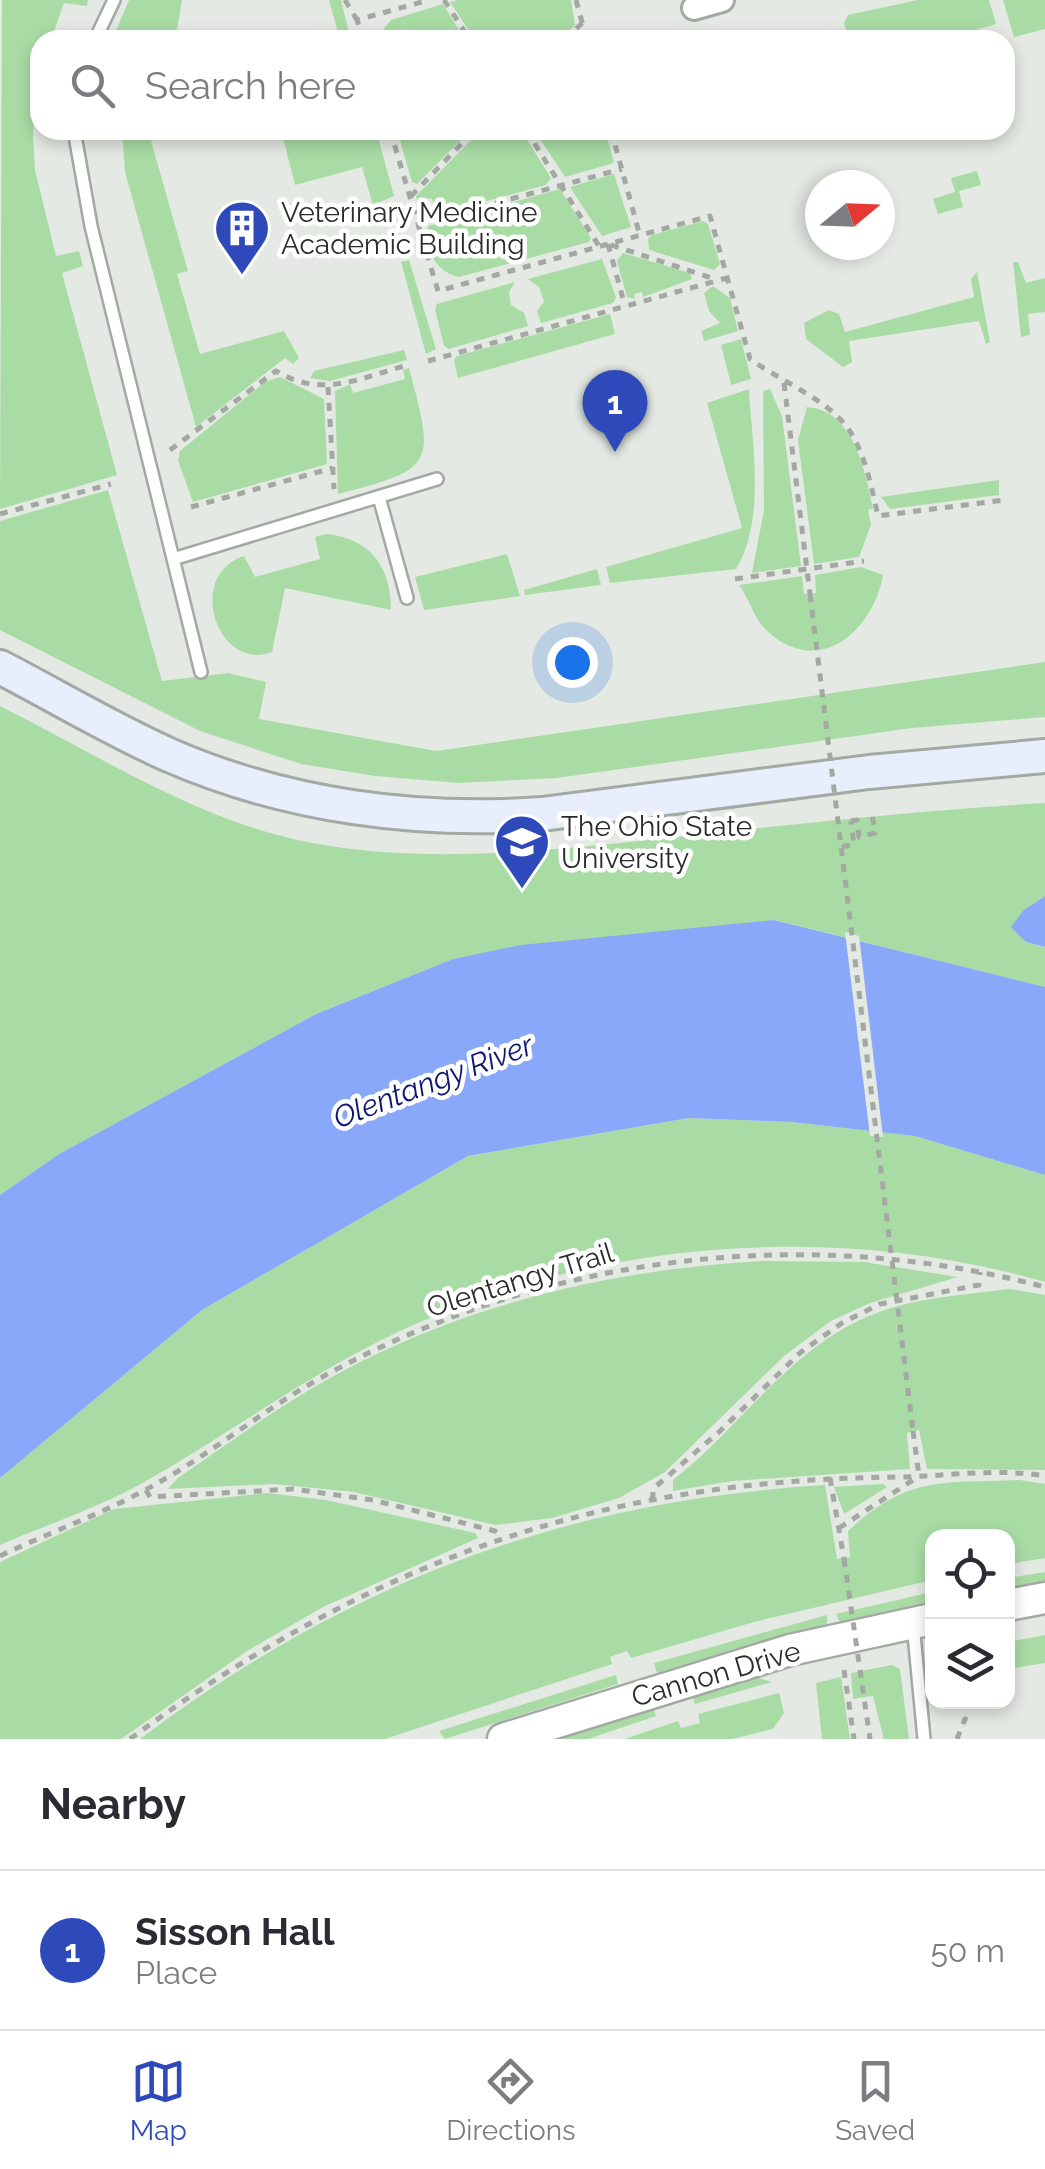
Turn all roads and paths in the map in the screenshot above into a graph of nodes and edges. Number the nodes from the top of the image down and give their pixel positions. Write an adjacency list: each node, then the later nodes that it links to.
1 (114, 0): 10 (lane)
2 (345, 0): 8 (path)
3 (429, 0): 8 (path)
4 (444, 0): 12 (path)
5 (576, 0): 9 (path)
6 (722, 0): 7 (street)
7 (694, 8)
8 (357, 20): 11 (path)
9 (582, 23): 13 (path); 14 (path)
10 (99, 30)
11 (360, 30)
12 (464, 30)
13 (575, 30)
14 (584, 30)
15 (76, 140): 43 (lane)
16 (393, 140): 22 (path)
17 (465, 140): 22 (path)
18 (532, 140): 21 (path)
19 (614, 140): 20 (path)
20 (622, 169): 21 (path); 24 (path)
21 (560, 184): 23 (path); 26 (path)
22 (410, 197): 23 (path)
23 (418, 224): 26 (path)
24 (640, 236): 25 (path); 27 (path)
25 (608, 244): 26 (path); 28 (path); 29 (path)
26 (600, 246)
27 (727, 278): 28 (path); 32 (path)
28 (719, 280): 29 (path)
29 (625, 306): 30 (path)
30 (428, 362)
31 (408, 365): 33 (path)
32 (784, 383): 39 (path); 45 (path)
33 (328, 387): 34 (path); 35 (path)
34 (170, 450)
35 (333, 468): 40 (path); 41 (path)
36 (438, 480): 38 (lane)
37 (111, 484): 42 (path)
38 (380, 497): 41 (lane); 47 (lane)
39 (1004, 500)
40 (191, 507)
41 (335, 510): 43 (lane)
42 (0, 514)
43 (173, 559): 49 (lane)
44 (864, 561): 45 (path)
45 (808, 571): 46 (path); 52 (path, bridge)
46 (735, 580)
47 (407, 598)
48 (0, 667): 50 (main road)
49 (201, 672)
50 (1045, 756)
51 (872, 813): 52 (path)
52 (842, 847): 55 (path, bridge)
53 (980, 1272): 54 (path, Olentangy Trail); 58 (path, Olentangy Trail); 59 (path)
54 (1045, 1288)
55 (919, 1476): 56 (path); 57 (path); 60 (path)
56 (1045, 1476)
57 (830, 1477): 59 (path); 60 (path)
58 (146, 1490): 61 (path); 62 (path, Olentangy Trail)
59 (652, 1500): 61 (path)
60 (839, 1528): 71 (path, bridge)
61 (500, 1536): 68 (path)
62 (0, 1556)
63 (1045, 1598): 64 (street)
64 (1015, 1603)
65 (922, 1621): 69 (street, Cannon Drive); 72 (lane)
66 (844, 1670): 70 (path)
67 (970, 1720): 73 (path)
68 (130, 1739)
69 (503, 1739)
70 (854, 1739)
71 (870, 1739)
72 (924, 1739)
73 (957, 1739)

